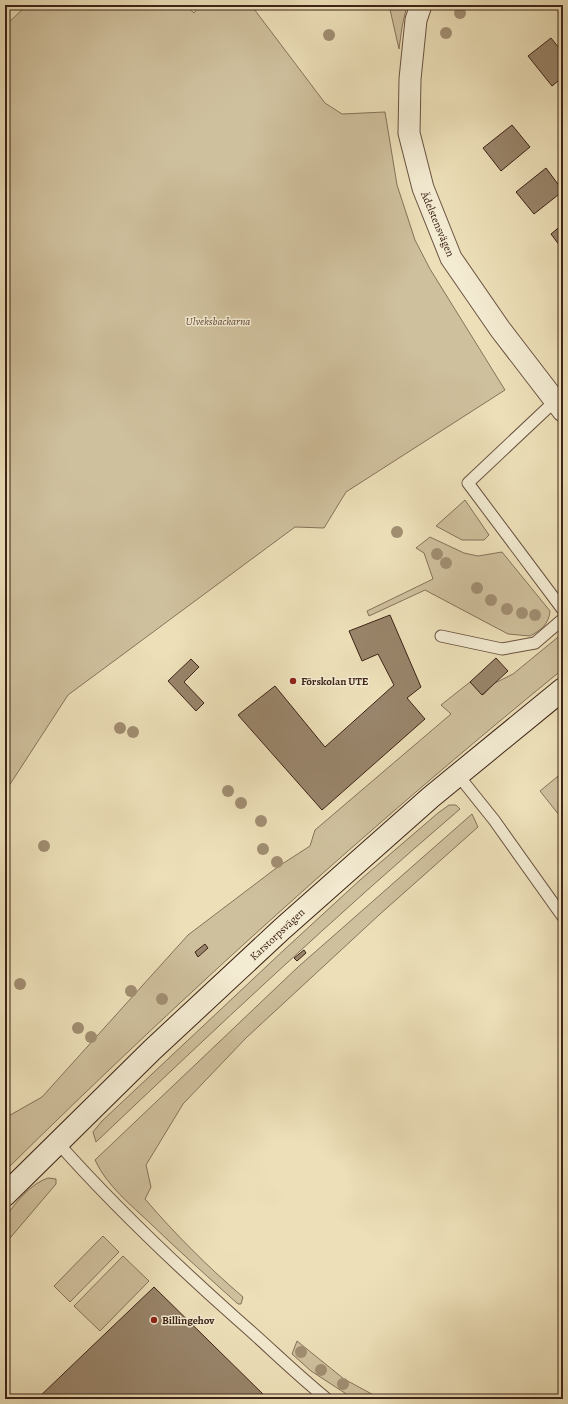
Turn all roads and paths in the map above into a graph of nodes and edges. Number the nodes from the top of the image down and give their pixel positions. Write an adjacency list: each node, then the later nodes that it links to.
1 (421, 5): 2 (street, Ädelstensvägen)
2 (560, 402): 3 (lane)
3 (563, 610)
4 (563, 619): 5 (lane)
5 (441, 636)
6 (563, 689): 7 (main road, Karstorpsvägen)
7 (458, 775): 8 (lane); 9 (main road, Karstorpsvägen)
8 (563, 917)
9 (58, 1143): 10 (main road, Karstorpsvägen); 11 (lane)
10 (5, 1195)
11 (327, 1399)

